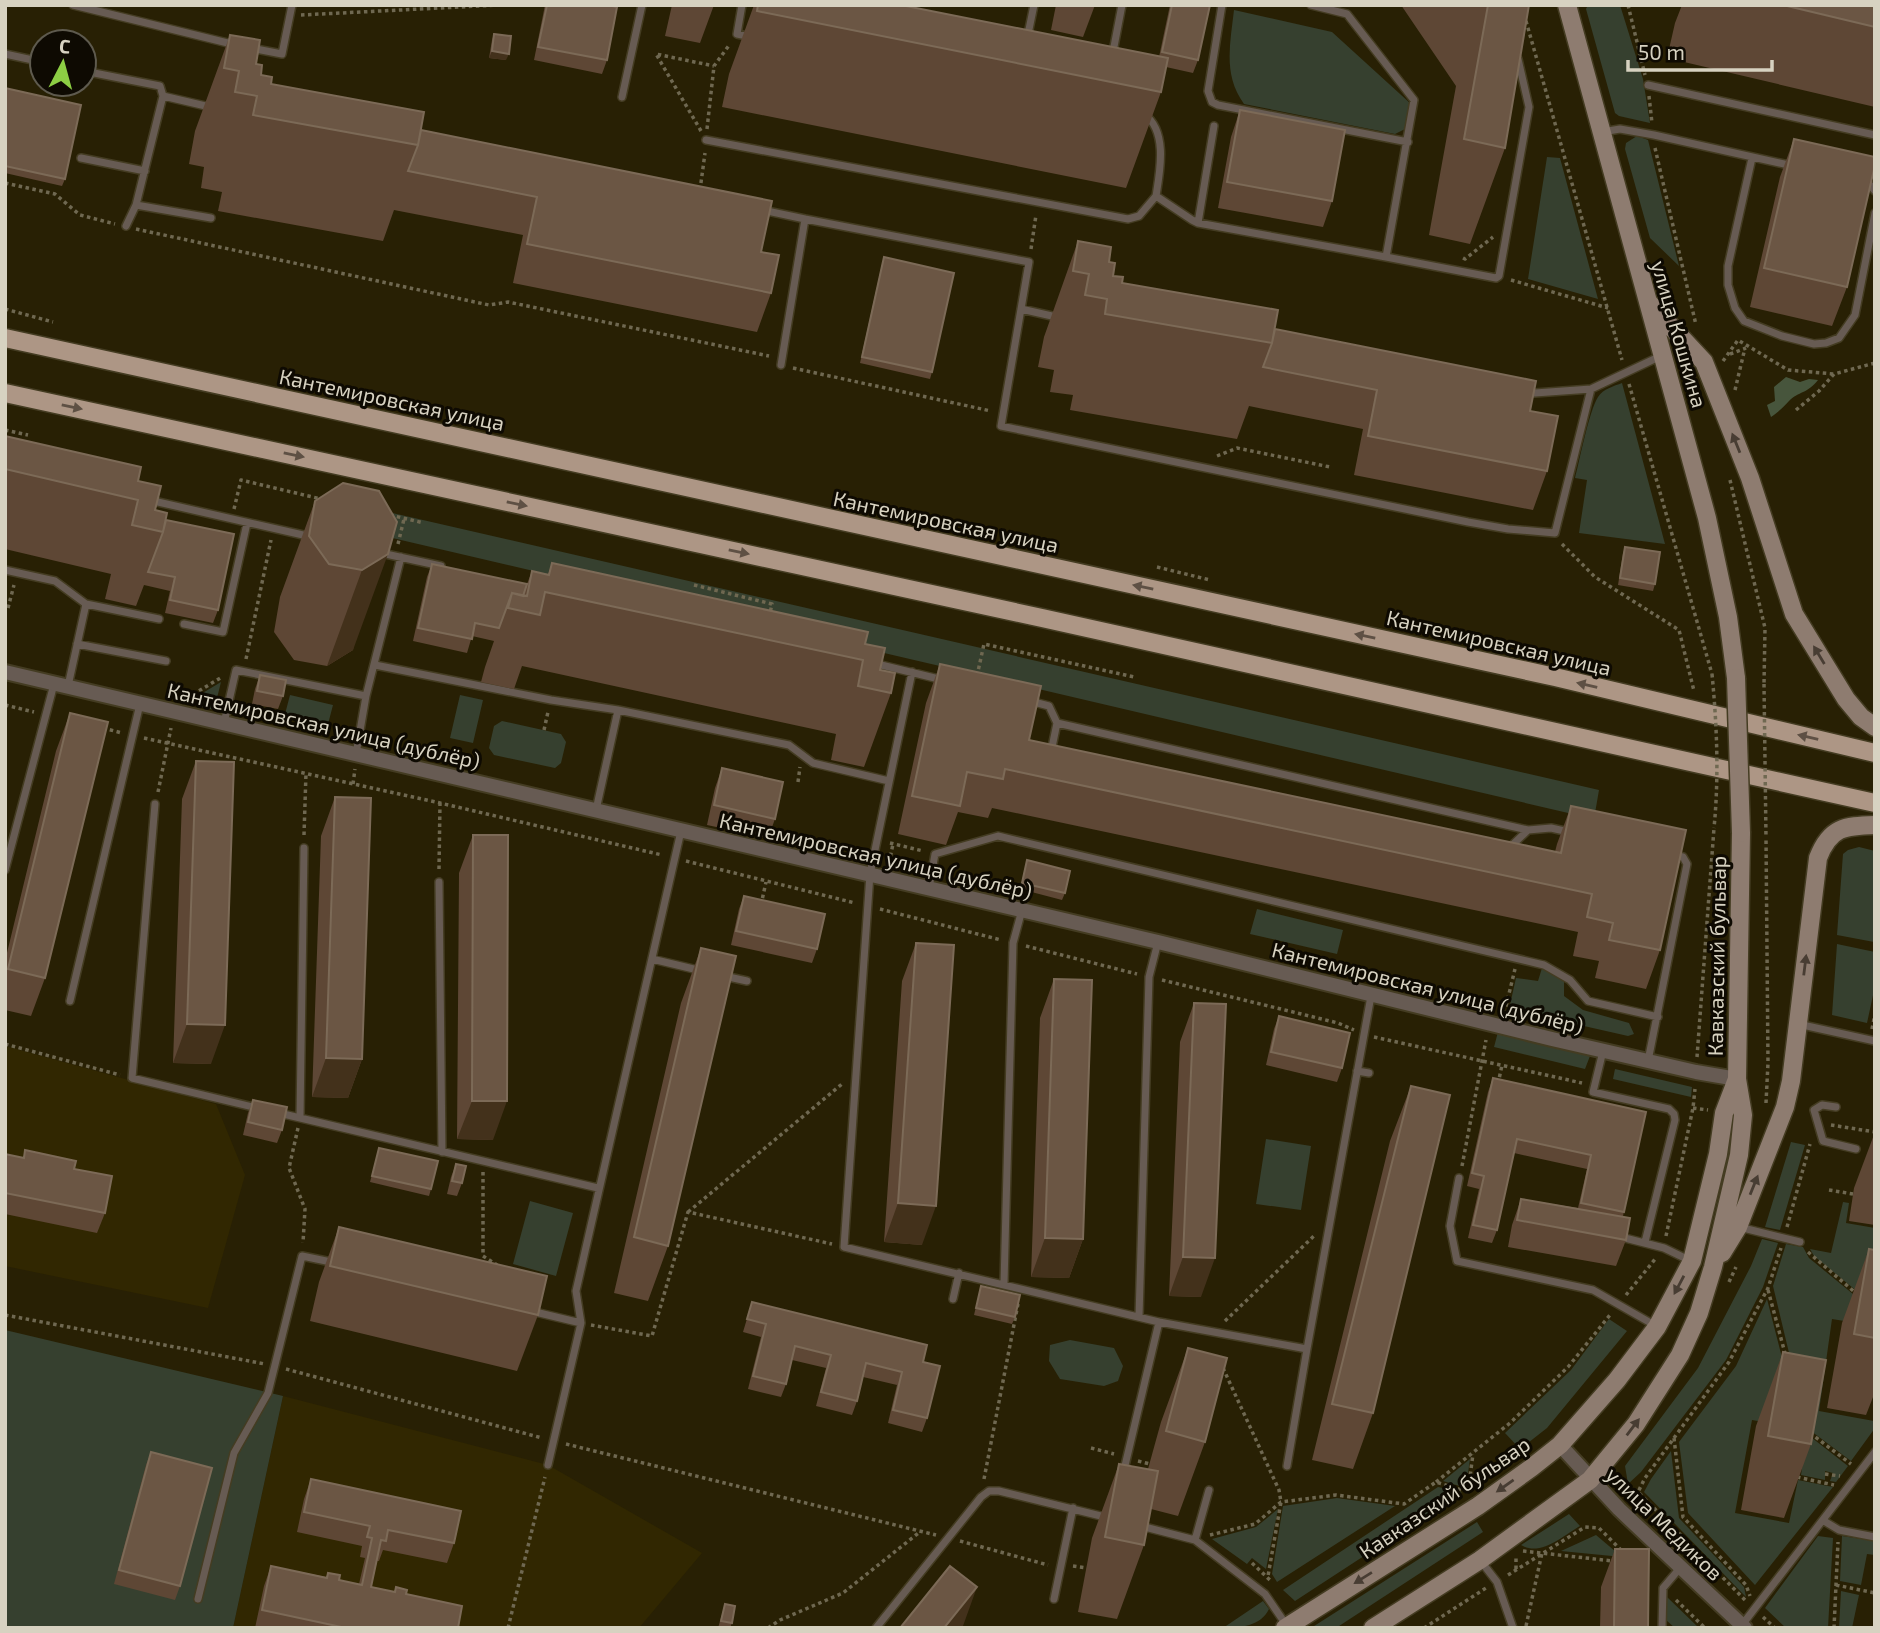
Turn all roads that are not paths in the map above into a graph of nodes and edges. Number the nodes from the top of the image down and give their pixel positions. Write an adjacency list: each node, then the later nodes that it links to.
1 (73, 5): 2 (lane)
2 (292, 5)
3 (642, 5): 19 (lane)
4 (742, 5): 10 (lane)
5 (1034, 5): 12 (lane)
6 (1122, 5): 15 (lane)
7 (1222, 5): 26 (lane)
8 (1311, 5): 26 (lane)
9 (1567, 5): 23 (main road, улица Кошкина)
10 (764, 39)
11 (1515, 49): 41 (lane)
12 (1024, 50)
13 (5, 54): 14 (lane)
14 (28, 59)
15 (1111, 64)
16 (98, 74): 18 (lane)
17 (1647, 85): 24 (lane)
18 (163, 96): 20 (lane); 30 (lane)
19 (622, 97)
20 (213, 108)
21 (1133, 112): 33 (lane)
22 (1214, 126): 39 (lane)
23 (1601, 132): 28 (lane); 42 (main road, улица Кошкина)
24 (1875, 135)
25 (706, 140): 33 (lane)
26 (1408, 142): 41 (lane)
27 (81, 158): 30 (lane)
28 (1752, 158): 29 (lane); 36 (lane)
29 (1803, 168)
30 (145, 171): 34 (lane)
31 (1855, 178): 32 (lane)
32 (1875, 191)
33 (1156, 196): 39 (lane)
34 (136, 205): 37 (lane); 40 (lane)
35 (752, 208): 38 (lane)
36 (1875, 213)
37 (211, 218)
38 (805, 219): 43 (lane); 46 (lane)
39 (1198, 223): 41 (lane)
40 (125, 226)
41 (1386, 257)
42 (1647, 301): 45 (main road, улица Кошкина); 73 (main road, one-way to 42)
43 (1021, 309): 47 (lane); 47 (lane)
44 (5, 338): 74 (main road, Кантемировская улица, one-way to 44)
45 (1663, 355): 47 (lane); 85 (main road, улица Кошкина, bridge)
46 (781, 362)
47 (1591, 389)
48 (5, 393): 78 (main road, one-way to 78)
49 (138, 498): 50 (lane)
50 (247, 523): 51 (lane); 58 (lane)
51 (314, 538)
52 (369, 550): 53 (lane)
53 (399, 557): 54 (lane); 62 (lane)
54 (455, 569)
55 (5, 570): 56 (lane)
56 (86, 604): 57 (lane); 59 (lane)
57 (159, 619)
58 (184, 624)
59 (77, 644): 61 (lane); 66 (lane)
60 (858, 660): 64 (lane)
61 (166, 661)
62 (375, 665): 67 (lane); 70 (lane)
63 (5, 672): 66 (street, Кантемировская улица (дублёр))
64 (912, 672): 65 (lane); 77 (lane)
65 (949, 682)
66 (61, 685): 69 (street, Кантемировская улица (дублёр)); 86 (lane)
67 (366, 696): 71 (lane); 75 (lane)
68 (1024, 700): 72 (lane)
69 (140, 704): 71 (street, Кантемировская улица (дублёр)); 99 (lane)
70 (618, 710): 77 (lane); 80 (lane)
71 (225, 723): 75 (street, Кантемировская улица (дублёр))
72 (1057, 723): 76 (lane); 82 (lane)
73 (1875, 727)
74 (1875, 753)
75 (356, 754): 80 (street, Кантемировская улица (дублёр))
76 (1063, 758)
77 (889, 781): 91 (lane)
78 (1875, 803)
79 (155, 804): 109 (lane)
80 (596, 810): 83 (street, Кантемировская улица (дублёр))
81 (1875, 825): 101 (main road, one-way to 81)
82 (1528, 830): 84 (lane); 89 (lane)
83 (681, 831): 91 (street, Кантемировская улица (дублёр)); 96 (lane)
84 (1574, 833)
85 (1741, 833): 107 (main road, Кавказский бульвар)
86 (9, 837): 90 (lane)
87 (304, 848): 111 (lane)
88 (1658, 852): 100 (lane)
89 (1503, 854)
90 (5, 870)
91 (870, 874): 93 (street, Кантемировская улица (дублёр)); 123 (lane)
92 (439, 882): 113 (lane)
93 (929, 888): 94 (street, Кантемировская улица (дублёр)); 100 (lane)
94 (1022, 910): 95 (street, Кантемировская улица (дублёр)); 124 (lane)
95 (1158, 942): 98 (street, Кантемировская улица (дублёр)); 127 (lane)
96 (652, 959): 97 (lane); 115 (lane)
97 (747, 981)
98 (1371, 996): 103 (street, Кантемировская улица (дублёр)); 105 (lane)
99 (70, 1000)
100 (1658, 1017): 104 (lane)
101 (1798, 1024): 102 (lane); 116 (main road, one-way to 101)
102 (1875, 1041)
103 (1603, 1051): 104 (street, Кантемировская улица (дублёр)); 119 (lane)
104 (1648, 1061): 107 (street, Кантемировская улица (дублёр))
105 (1357, 1071): 106 (lane); 131 (lane)
106 (1369, 1073)
107 (1737, 1079): 120 (main road, Кавказский бульвар); 122 (main road, Кавказский бульвар)
108 (1836, 1107): 112 (lane)
109 (261, 1109)
110 (274, 1112): 111 (lane)
111 (300, 1118): 113 (lane)
112 (1856, 1149)
113 (442, 1152): 115 (lane)
114 (1459, 1178): 130 (lane)
115 (598, 1188): 129 (lane)
116 (1738, 1227): 118 (lane); 122 (main road)
117 (1608, 1235): 119 (lane)
118 (1800, 1241)
119 (1644, 1242): 120 (lane)
120 (1692, 1261): 130 (main road, Кавказский бульвар, one-way to 130)
121 (339, 1263): 147 (lane)
122 (1713, 1268): 136 (main road, Кавказский бульвар, one-way to 122)
123 (959, 1273): 124 (lane); 125 (lane)
124 (1004, 1284): 127 (lane)
125 (953, 1299)
126 (528, 1310): 129 (lane)
127 (1139, 1317): 128 (lane)
128 (1159, 1322): 131 (lane); 137 (lane)
129 (581, 1324): 134 (lane)
130 (1657, 1327): 132 (main road, Кавказский бульвар)
131 (1307, 1349): 135 (lane)
132 (1560, 1445): 136 (street, улица Медиков); 150 (main road, Кавказский бульвар, one-way to 150)
133 (1874, 1455): 141 (lane)
134 (548, 1465)
135 (1287, 1466)
136 (1590, 1480): 145 (main road, Кавказский бульвар); 146 (street, улица Медиков)
137 (1121, 1482)
138 (1209, 1490): 143 (lane)
139 (1116, 1506): 140 (lane)
140 (1073, 1508): 148 (lane); 151 (lane)
141 (1824, 1521): 144 (lane); 149 (lane)
142 (1136, 1525): 143 (lane)
143 (1196, 1536): 150 (lane)
144 (1875, 1536)
145 (1480, 1560): 152 (main road, Кавказский бульвар); 153 (lane)
146 (1680, 1568): 149 (street, улица Медиков); 154 (lane)
147 (198, 1599)
148 (1054, 1599)
149 (1744, 1626)
150 (1286, 1627)
151 (876, 1628)
152 (1373, 1628)
153 (1513, 1628)
154 (1662, 1628)

